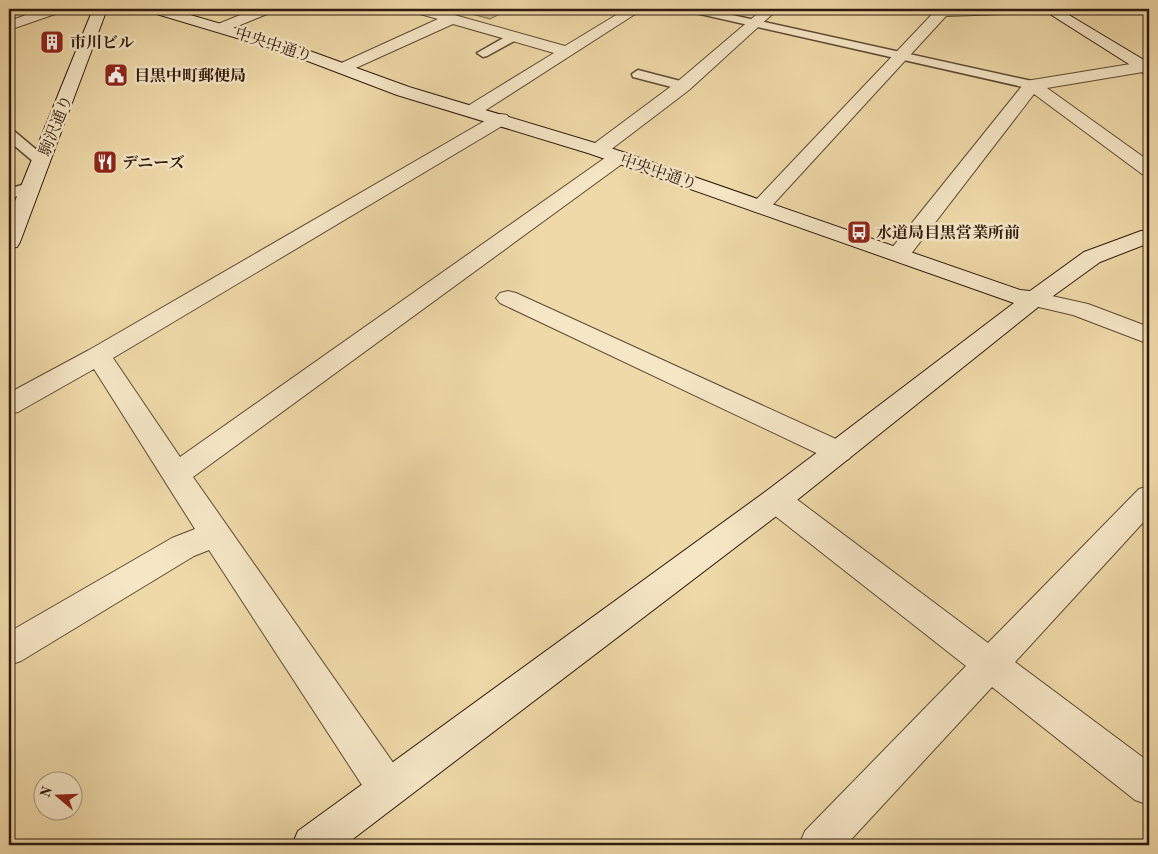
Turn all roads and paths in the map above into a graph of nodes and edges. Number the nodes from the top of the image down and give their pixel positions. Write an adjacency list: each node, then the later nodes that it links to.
1 (56, 9): 15 (street)
2 (100, 9): 30 (street, 駒沢通り)
3 (267, 9): 16 (street)
4 (418, 9): 13 (street)
5 (636, 9): 18 (street)
6 (691, 9): 14 (lane)
7 (771, 9): 14 (street)
8 (925, 9): 12 (lane)
9 (1033, 9): 12 (street)
10 (1049, 9): 22 (street)
11 (170, 10): 16 (street, 中央中通り)
12 (942, 12): 20 (street)
13 (451, 19): 17 (street); 21 (street)
14 (753, 23): 20 (lane); 25 (street)
15 (9, 26)
16 (223, 28): 21 (street, 中央中通り)
17 (512, 37): 18 (street); 19 (lane)
18 (568, 52): 26 (street)
19 (483, 53)
20 (900, 56): 24 (lane); 34 (street)
21 (342, 68): 26 (street, 中央中通り)
22 (1148, 68): 24 (street)
23 (638, 74): 25 (lane)
24 (1032, 84): 31 (street); 37 (street)
25 (683, 86): 29 (street)
26 (472, 111): 27 (street, 中央中通り)
27 (502, 119): 29 (street, 中央中通り); 41 (street)
28 (11, 139): 30 (lane)
29 (608, 154): 34 (street, 中央中通り); 44 (street)
30 (40, 160): 32 (street, 駒沢通り)
31 (1149, 170)
32 (31, 187): 33 (lane); 36 (street, 駒沢通り)
33 (9, 194)
34 (760, 206): 37 (street, 中央中通り)
35 (1149, 236): 39 (street)
36 (9, 242)
37 (899, 254): 39 (street, 中央中通り)
38 (508, 298): 43 (street)
39 (1034, 299): 40 (street, 中央中通り); 43 (street)
40 (1149, 336)
41 (98, 356): 42 (street); 44 (street)
42 (9, 405)
43 (838, 452): 46 (street)
44 (176, 474): 47 (street)
45 (1149, 497): 49 (street)
46 (776, 500): 49 (street); 51 (street)
47 (214, 534): 48 (street); 51 (street)
48 (9, 650)
49 (990, 664): 50 (street); 53 (street)
50 (1149, 786)
51 (387, 788): 52 (street)
52 (312, 845)
53 (819, 845)

